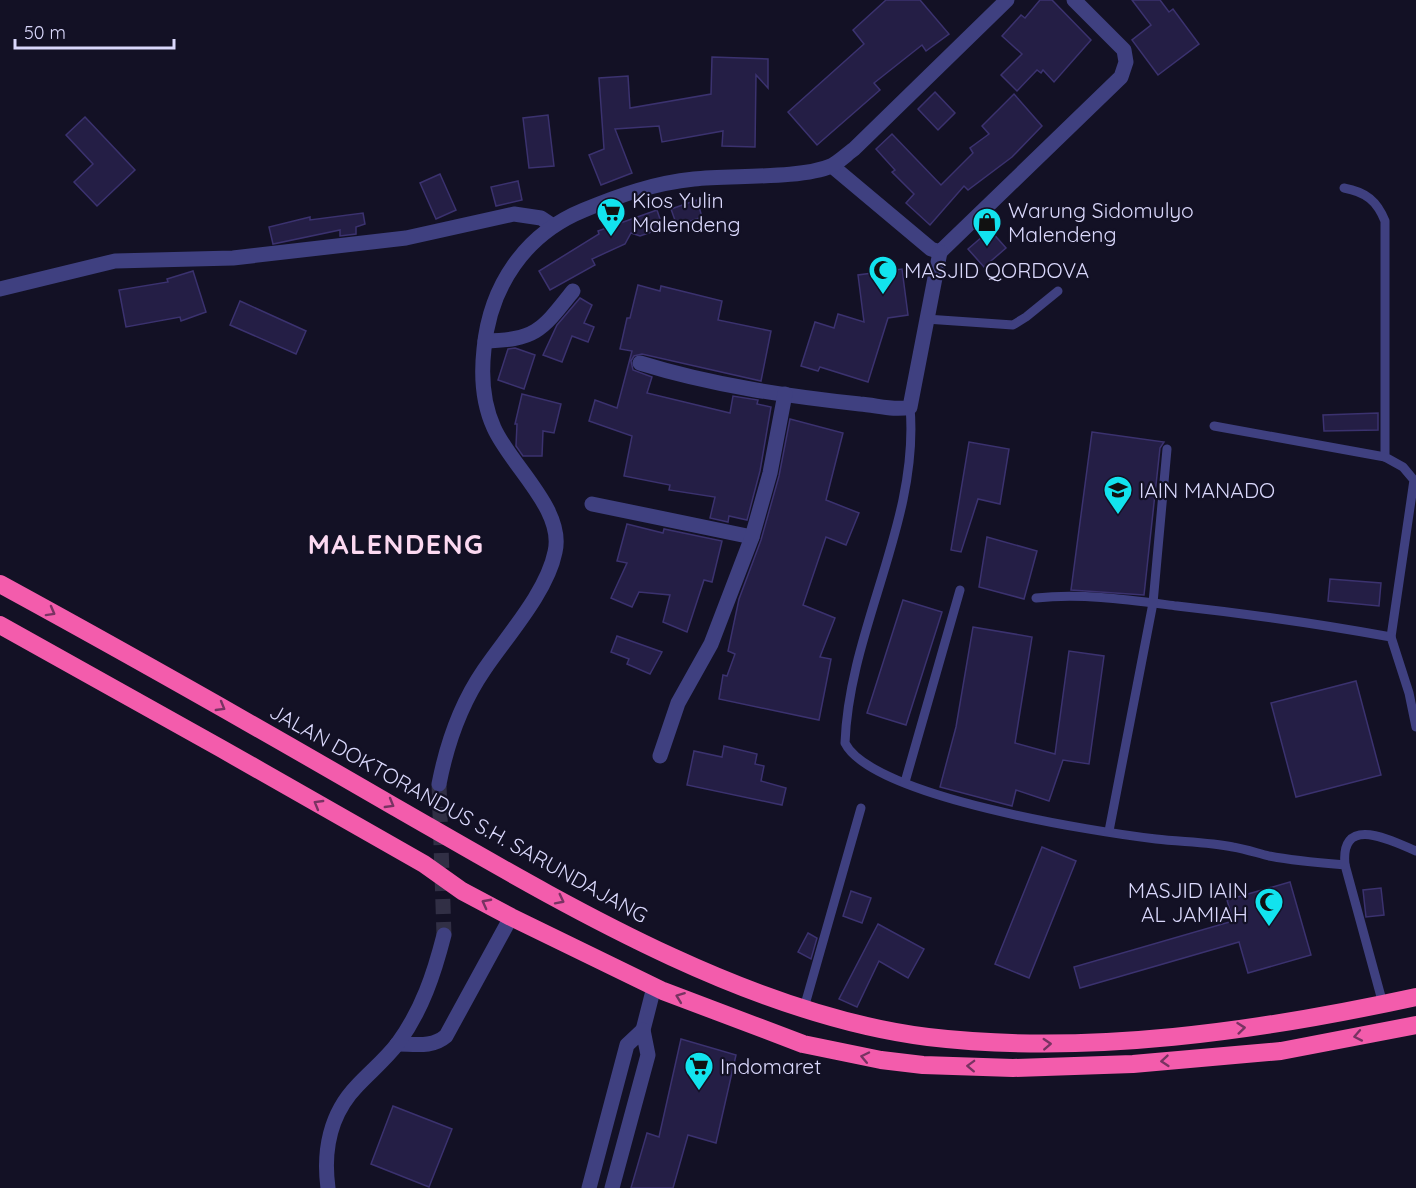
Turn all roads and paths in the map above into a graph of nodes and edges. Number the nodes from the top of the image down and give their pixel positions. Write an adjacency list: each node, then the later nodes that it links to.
1 (1007, 0): 3 (street)
2 (1074, 0): 6 (street)
3 (832, 166): 5 (street); 6 (street)
4 (1344, 188): 17 (lane)
5 (553, 226): 7 (street); 11 (street)
6 (940, 252): 10 (street)
7 (0, 289)
8 (573, 291): 11 (street)
9 (1058, 291): 10 (lane)
10 (927, 313): 14 (street)
11 (485, 341): 29 (street)
12 (640, 363): 13 (street)
13 (785, 394): 14 (street); 19 (street)
14 (910, 407): 28 (lane)
15 (1214, 426): 17 (lane)
16 (1167, 449): 23 (lane)
17 (1385, 457): 25 (lane)
18 (592, 504): 19 (street)
19 (752, 537): 27 (street)
20 (0, 584): 39 (highway, JALAN DOKTORANDUS S.H. SARUNDAJANG, one-way to 39)
21 (960, 590): 28 (lane)
22 (1036, 598): 23 (lane)
23 (1152, 603): 25 (lane); 31 (lane)
24 (0, 626): 34 (highway, one-way to 24)
25 (1391, 637): 26 (lane)
26 (1416, 727)
27 (660, 756)
28 (905, 782): 31 (lane)
29 (439, 784)
30 (861, 808): 39 (lane)
31 (1108, 831): 33 (lane)
32 (1416, 851): 33 (lane)
33 (1345, 865): 38 (lane)
34 (511, 917): 36 (highway); 42 (street)
35 (444, 934): 42 (street)
36 (654, 987): 40 (highway, one-way to 36); 41 (street)
37 (1416, 997): 38 (highway, JALAN DOKTORANDUS S.H. SARUNDAJANG)
38 (1383, 1004): 39 (highway, JALAN DOKTORANDUS S.H. SARUNDAJANG, one-way to 38)
39 (804, 1008)
40 (1416, 1025)
41 (643, 1030): 44 (street); 45 (street)
42 (398, 1044): 43 (street)
43 (328, 1188)
44 (589, 1188)
45 (612, 1188)

